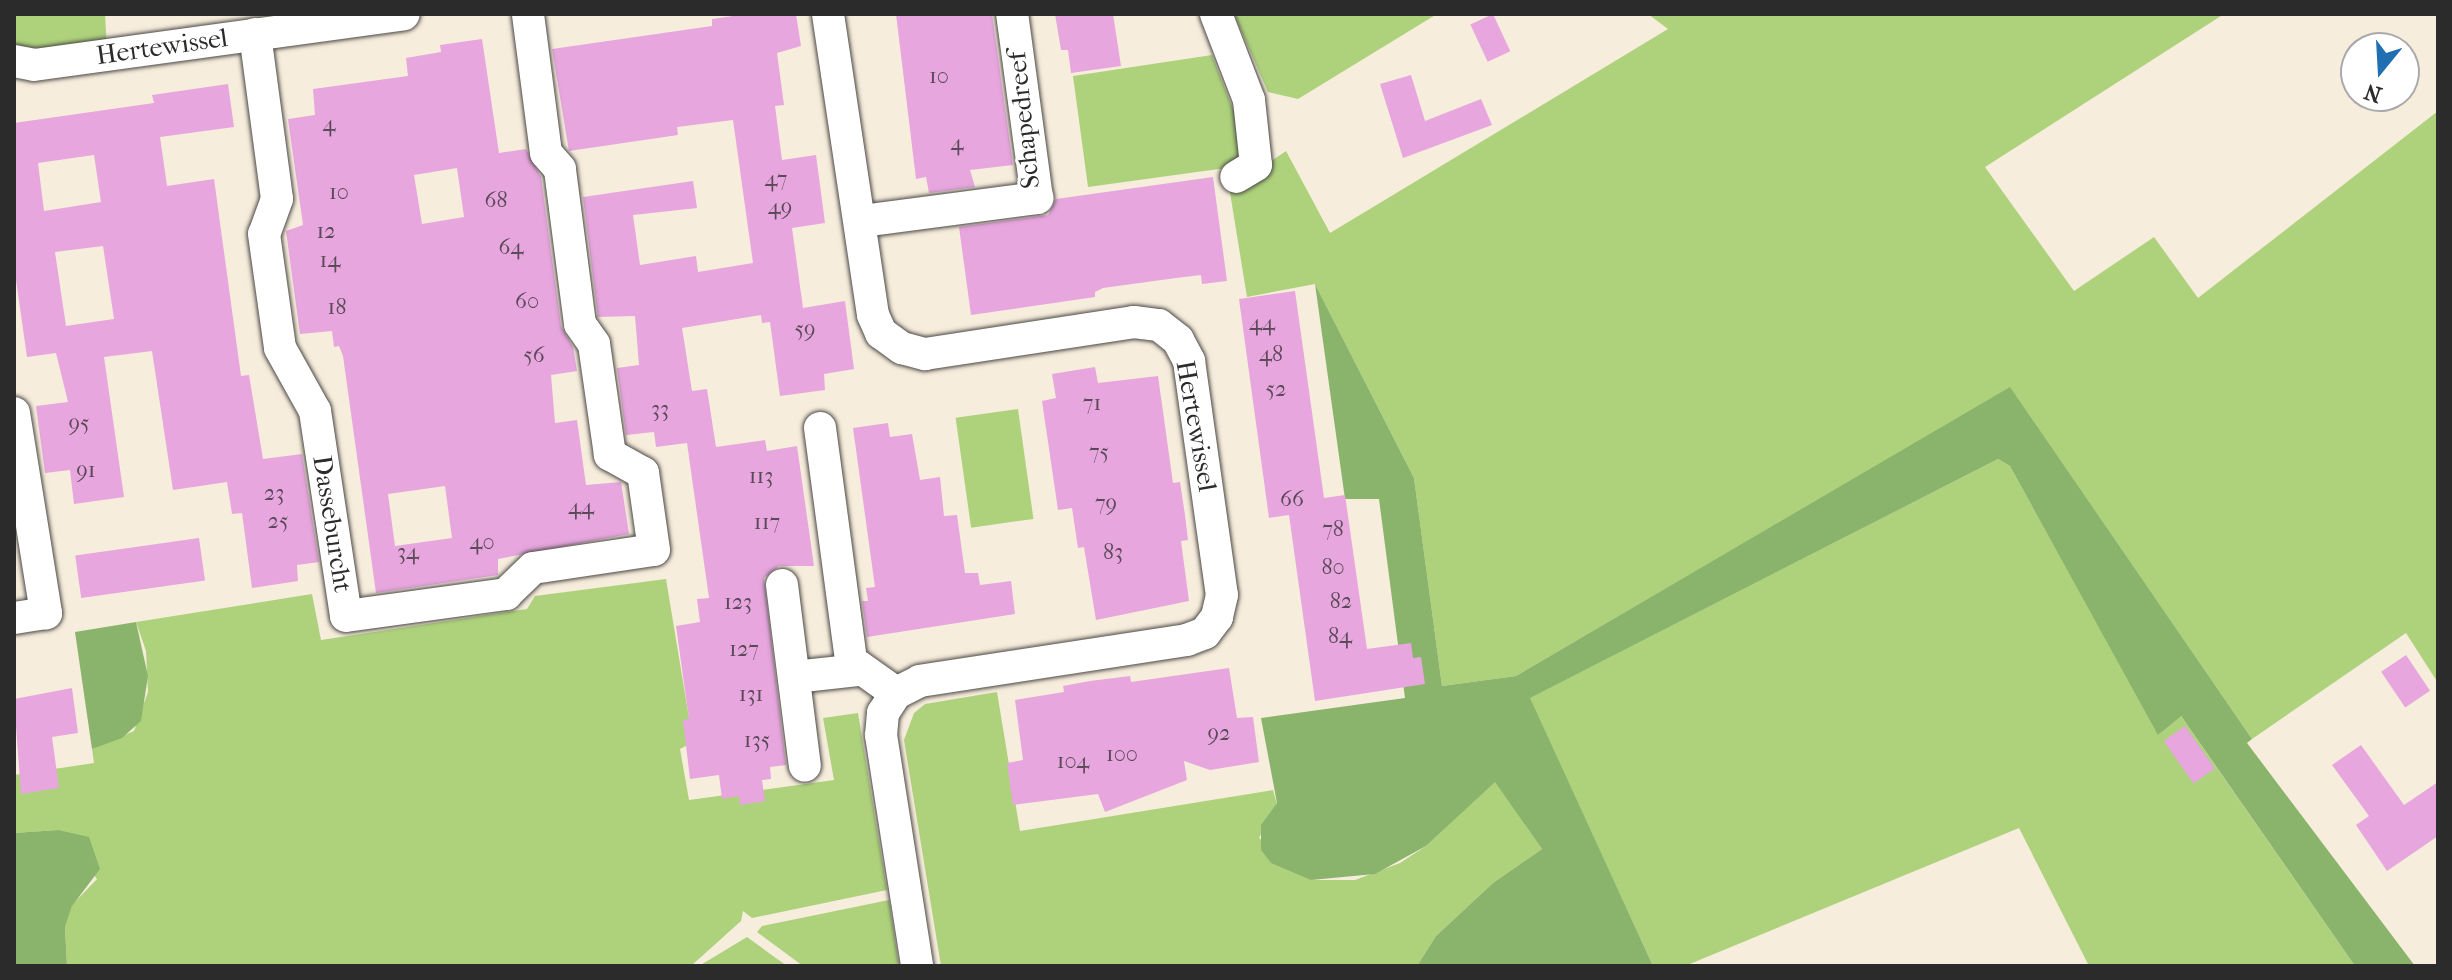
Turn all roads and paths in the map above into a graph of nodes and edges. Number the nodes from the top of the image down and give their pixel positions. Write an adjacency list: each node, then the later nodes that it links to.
1 (404, 14): 6 (street, Hertewissel)
2 (528, 14): 6 (street, Dasseburcht)
3 (828, 14): 9 (street, Hertewissel)
4 (1012, 14): 9 (street, Schapedreef)
5 (1216, 14): 8 (street)
6 (267, 27): 7 (street, Hertewissel)
7 (14, 61)
8 (1236, 177)
9 (862, 221): 16 (street, Hertewissel)
10 (14, 413): 13 (street)
11 (820, 428): 14 (street)
12 (782, 585): 15 (street)
13 (14, 618)
14 (858, 670): 15 (street); 16 (street)
15 (794, 677): 17 (street)
16 (896, 693): 18 (street)
17 (805, 766)
18 (917, 966)

